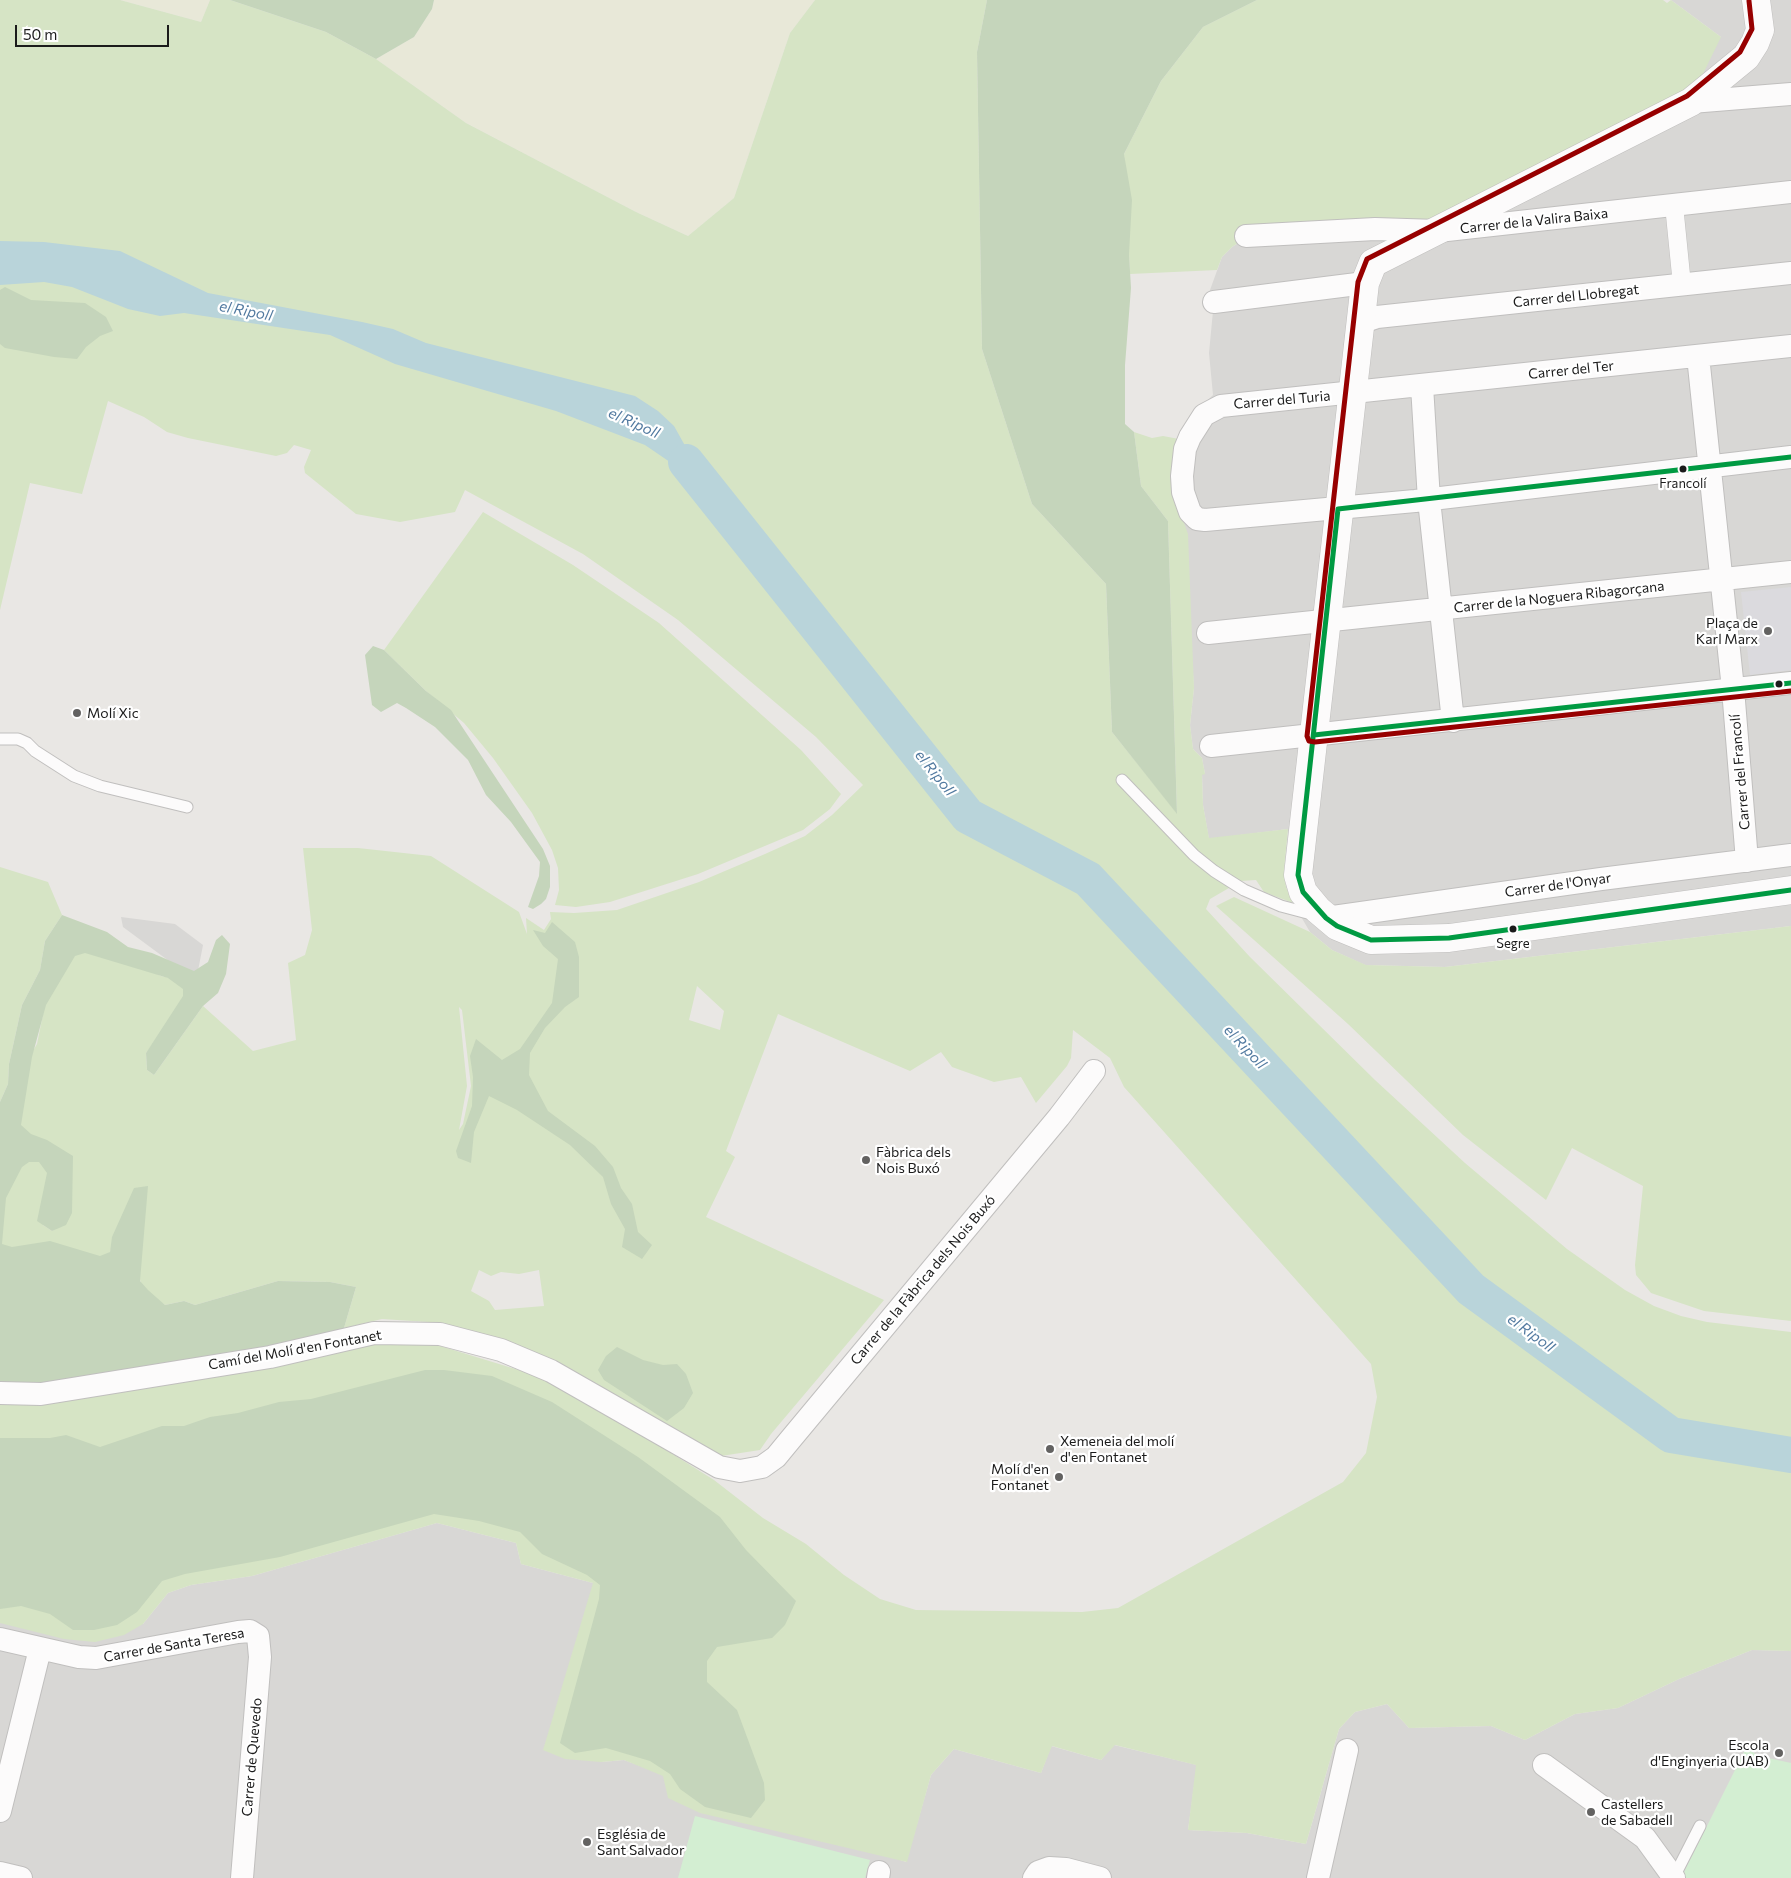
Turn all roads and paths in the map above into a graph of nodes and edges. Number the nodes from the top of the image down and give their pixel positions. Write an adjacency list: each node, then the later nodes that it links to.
1 (1756, 0): 3 (street)
2 (1791, 94): 3 (street)
3 (1691, 102): 6 (street)
4 (1791, 192): 5 (street, Carrer de la Valira Baixa)
5 (1674, 205): 6 (street, Carrer de la Valira Baixa); 10 (street)
6 (1438, 231): 7 (street, Carrer de la Valira Baixa); 9 (street)
7 (1246, 236)
8 (1791, 273): 10 (street, Carrer del Llobregat)
9 (1365, 284): 11 (street); 12 (street)
10 (1682, 285): 12 (street, Carrer del Llobregat)
11 (1214, 302)
12 (1362, 322): 16 (street)
13 (1791, 346): 14 (street, Carrer del Ter)
14 (1698, 356): 15 (street, Carrer del Ter); 18 (street, Carrer del Francolí)
15 (1422, 386): 16 (street, Carrer del Ter); 19 (street)
16 (1352, 394): 20 (street); 20 (street, Carrer del Turia)
17 (1791, 457): 18 (street)
18 (1709, 467): 19 (street); 22 (street, Carrer del Francolí)
19 (1429, 500): 20 (street); 23 (street)
20 (1338, 509): 24 (street)
21 (1791, 572): 22 (street, Carrer de la Noguera Ribagorçana)
22 (1722, 581): 23 (street, Carrer de la Noguera Ribagorçana); 27 (street, Carrer del Francolí)
23 (1442, 609): 24 (street, Carrer de la Noguera Ribagorçana); 28 (street)
24 (1326, 620): 25 (street, Carrer de la Noguera Ribagorçana); 29 (street)
25 (1208, 633)
26 (1791, 683): 27 (street)
27 (1733, 689): 28 (street); 35 (street, Carrer del Francolí)
28 (1453, 721): 29 (street)
29 (1314, 735): 31 (street); 38 (street)
30 (0, 739): 33 (lane)
31 (1211, 746)
32 (1122, 780): 38 (lane)
33 (187, 806)
34 (1791, 855): 35 (street, Carrer de l'Onyar)
35 (1747, 860): 37 (street, Carrer de l'Onyar)
36 (1791, 890): 39 (street)
37 (1422, 904): 38 (street, Carrer de l'Onyar); 39 (street)
38 (1326, 918): 39 (street)
39 (1427, 939)
40 (1094, 1072): 42 (street, Carrer de la Fàbrica dels Nois Buxó)
41 (0, 1393): 42 (street, Camí del Molí d'en Fontanet)
42 (740, 1471)
43 (258, 1636): 45 (street, Carrer de Santa Teresa); 52 (street, Carrer de Quevedo)
44 (0, 1640): 45 (street, Carrer de Santa Teresa)
45 (40, 1649): 48 (street)
46 (1347, 1750): 55 (street)
47 (1544, 1765): 56 (street)
48 (0, 1811)
49 (1700, 1826): 56 (lane)
50 (0, 1873): 51 (street)
51 (21, 1878)
52 (242, 1878)
53 (1034, 1878): 54 (street)
54 (1100, 1878)
55 (1318, 1878)
56 (1674, 1878)

